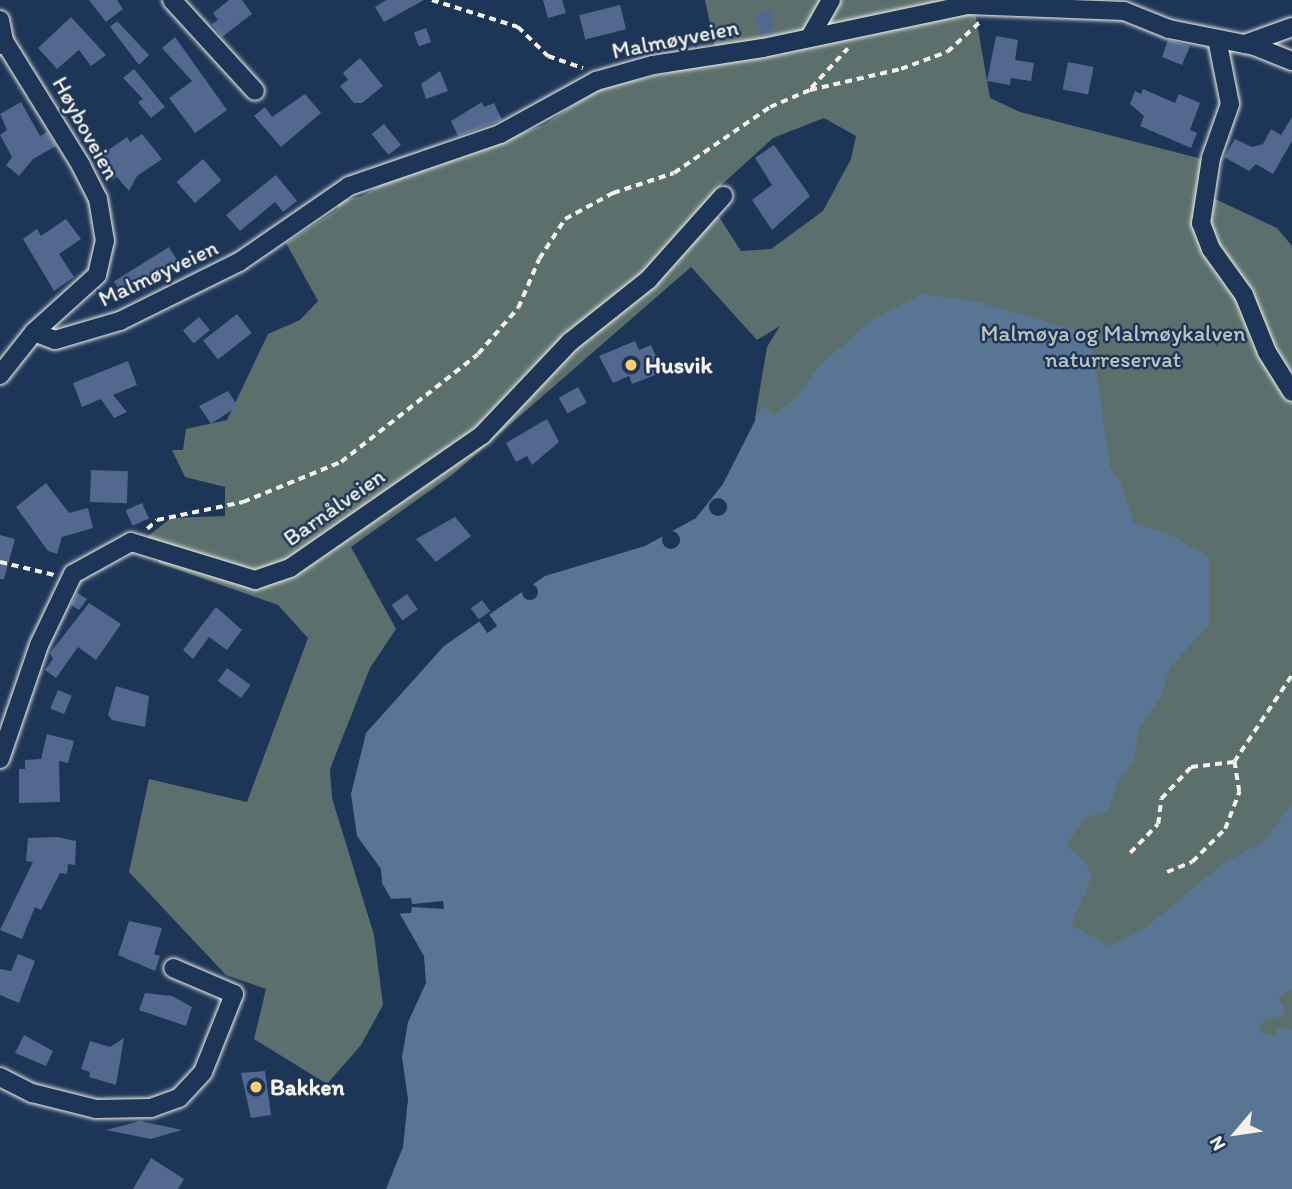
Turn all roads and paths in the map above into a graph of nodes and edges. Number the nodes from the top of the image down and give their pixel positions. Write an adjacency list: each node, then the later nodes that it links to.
1 (173, 0): 14 (street)
2 (432, 0): 13 (path)
3 (831, 0): 8 (street)
4 (994, 7): 6 (street, Malmøyveien); 9 (street, Malmøyveien); 15 (path)
5 (0, 20): 10 (street)
6 (868, 25): 8 (street, Malmøyveien); 15 (path)
7 (1292, 27): 11 (street)
8 (810, 37): 13 (street, Malmøyveien)
9 (1217, 40): 11 (street, Malmøyveien); 19 (street)
10 (2, 43): 17 (street, Høyboveien)
11 (1245, 44): 12 (street, Malmøyveien)
12 (1292, 61)
13 (615, 74): 17 (street, Malmøyveien)
14 (255, 91)
15 (808, 91): 20 (path)
16 (723, 196): 20 (street, Barnålveien)
17 (34, 332): 18 (street, Høyboveien)
18 (0, 375)
19 (1292, 392)
20 (139, 542): 22 (street)
21 (0, 562): 22 (path)
22 (69, 579): 24 (street)
23 (1292, 675): 25 (path)
24 (0, 759)
25 (1234, 762): 26 (path); 27 (path)
26 (1130, 853)
27 (1167, 872)
28 (173, 968): 29 (street)
29 (0, 1077)

